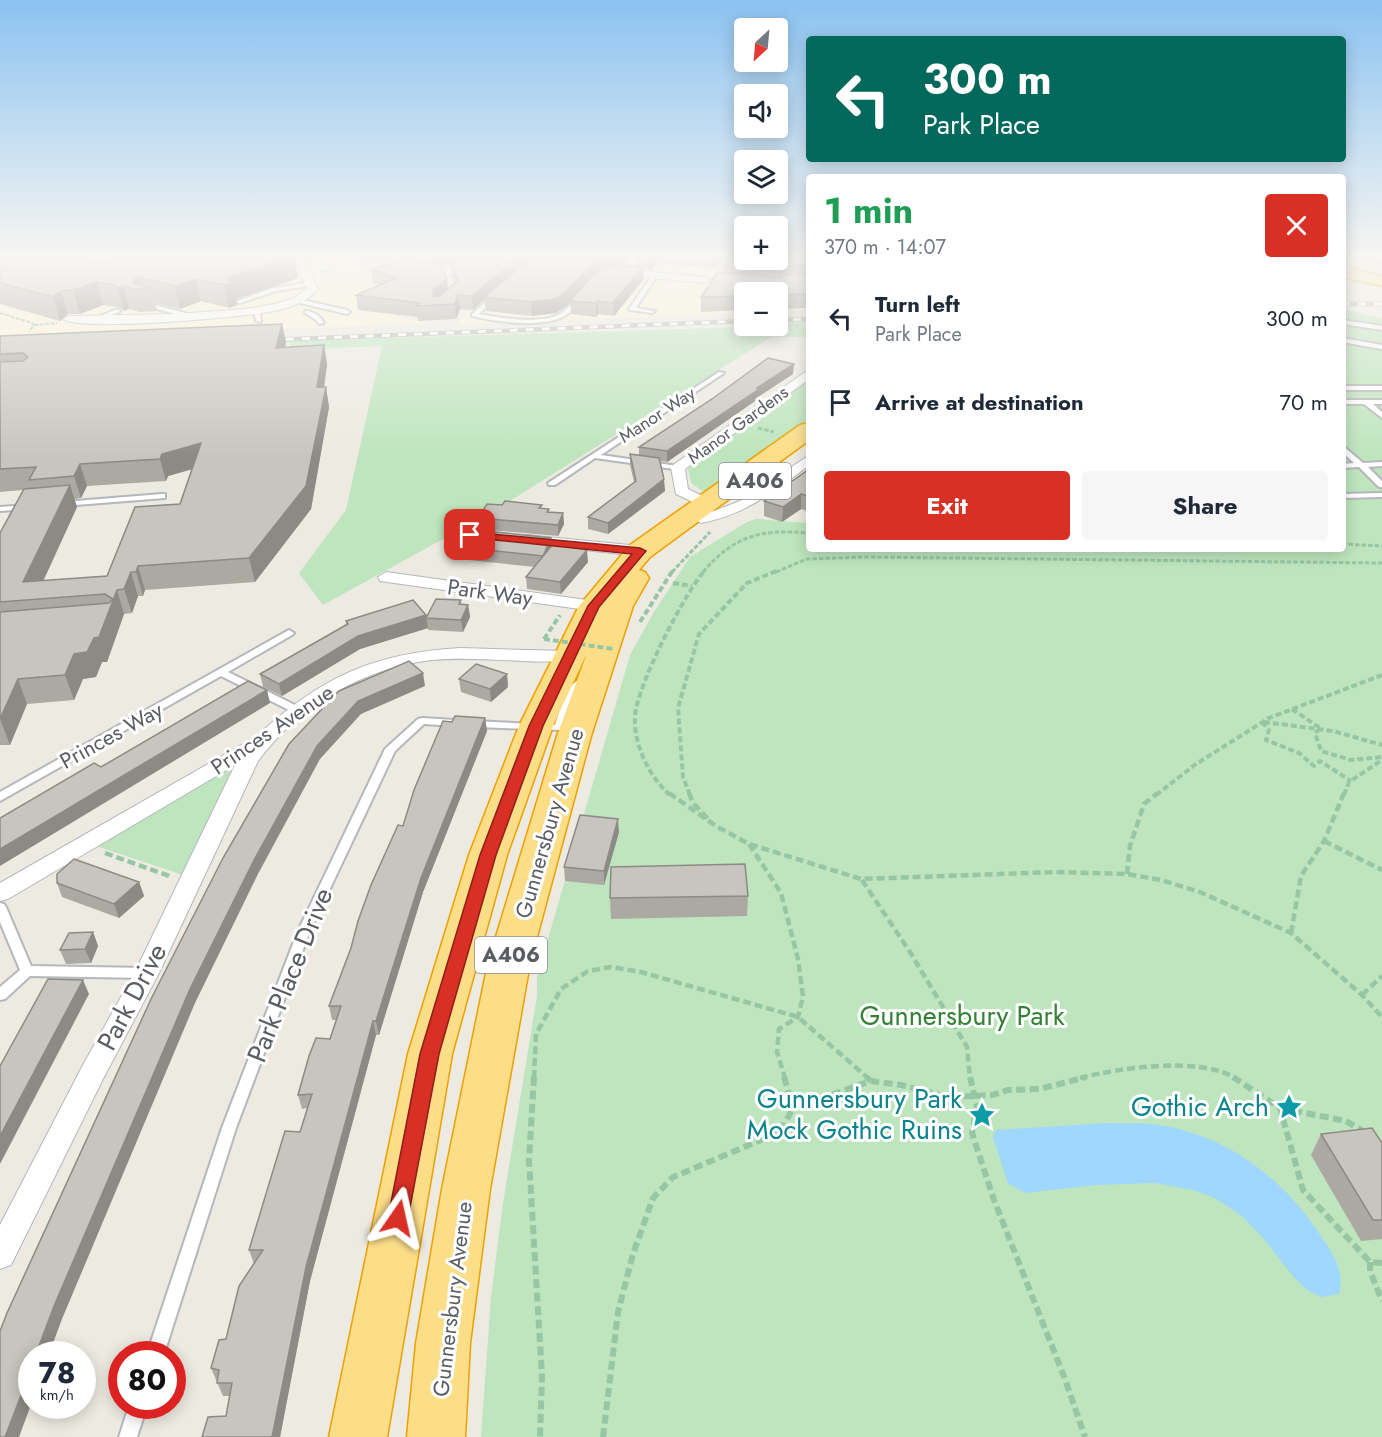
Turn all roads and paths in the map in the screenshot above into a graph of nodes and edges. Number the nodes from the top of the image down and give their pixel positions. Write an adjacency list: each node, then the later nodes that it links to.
1 (29, 323): 4 (path)
2 (55, 323): 4 (path)
3 (1356, 323): 5 (lane)
4 (34, 325): 6 (path)
5 (1382, 327)
6 (29, 332)
7 (1346, 341): 8 (lane)
8 (1382, 347)
9 (721, 373): 20 (lane, Manor Way)
10 (806, 375): 25 (street, Manor Gardens)
11 (1346, 387): 12 (lane)
12 (1382, 388)
13 (1346, 402): 14 (lane)
14 (1366, 402): 15 (lane); 16 (lane)
15 (1382, 402)
16 (1382, 416)
17 (806, 432): 35 (highway, Gunnersbury Avenue / A406)
18 (806, 444): 35 (highway, Gunnersbury Avenue / A406)
19 (1346, 451): 23 (lane)
20 (594, 456): 25 (lane, Manor Way); 26 (lane, Manor Way)
21 (806, 461): 35 (street)
22 (1382, 464): 23 (lane)
23 (1362, 465): 24 (lane); 27 (lane)
24 (1346, 466)
25 (678, 468): 35 (street, Manor Gardens)
26 (552, 483)
27 (1382, 485)
28 (1382, 495): 30 (lane)
29 (162, 496): 31 (lane)
30 (1346, 496)
31 (48, 505)
32 (37, 506): 33 (lane)
33 (25, 507): 34 (lane); 36 (lane)
34 (0, 509)
35 (713, 511): 41 (highway, Gunnersbury Avenue / A406); 48 (path); 50 (highway, Gunnersbury Avenue / A406)
36 (20, 517)
37 (806, 533): 45 (path)
38 (504, 538): 41 (street)
39 (1346, 544): 40 (path)
40 (1382, 546)
41 (640, 551): 46 (highway, Gunnersbury Avenue / A406)
42 (1382, 563): 63 (path)
43 (386, 577): 46 (street, Park Way)
44 (673, 583): 45 (path)
45 (692, 586): 63 (path)
46 (594, 606): 50 (highway, Gunnersbury Avenue / A406)
47 (563, 612): 50 (path, bridge)
48 (636, 629)
49 (289, 633): 51 (lane, Princes Way)
50 (594, 658): 54 (street, Princes Avenue); 56 (highway, Gunnersbury Avenue / A406); 94 (highway, Gunnersbury Avenue / A406)
51 (221, 672): 54 (lane); 62 (lane, Princes Way)
52 (1382, 675): 53 (path)
53 (1292, 709): 55 (path); 57 (path)
54 (297, 710): 58 (street, Princes Avenue)
55 (1263, 722): 57 (path); 61 (path); 68 (path)
56 (536, 726): 90 (lane, Park Place Drive); 93 (highway, Gunnersbury Avenue / A406)
57 (1322, 730): 59 (path); 60 (path)
58 (264, 740): 66 (street, Princes Avenue); 70 (street, Park Drive)
59 (1382, 745)
60 (1382, 759): 61 (path)
61 (1351, 781): 64 (path)
62 (0, 797)
63 (713, 824): 65 (path)
64 (1324, 841): 67 (path); 73 (path)
65 (749, 844): 69 (path); 79 (path)
66 (82, 845): 70 (path); 71 (street, Princes Avenue)
67 (1382, 870)
68 (1127, 874): 69 (path); 73 (path)
69 (861, 879): 82 (path)
70 (190, 883): 75 (street, Park Drive)
71 (0, 893)
72 (0, 907): 74 (lane)
73 (1291, 933): 78 (path)
74 (27, 971): 75 (lane); 77 (lane)
75 (147, 973): 86 (street, Park Drive)
76 (1382, 976): 78 (path)
77 (0, 995)
78 (1362, 995): 80 (path)
79 (798, 1017): 81 (path); 83 (path); 95 (path)
80 (1382, 1017)
81 (871, 1081): 82 (path); 83 (path)
82 (973, 1096): 84 (path); 97 (path)
83 (793, 1108): 96 (path)
84 (1280, 1108): 85 (path); 87 (path)
85 (1373, 1136)
86 (0, 1255)
87 (1370, 1262): 88 (path); 89 (path)
88 (1382, 1263)
89 (1382, 1301)
90 (159, 1341)
91 (134, 1419): 92 (lane)
92 (128, 1437)
93 (358, 1437)
94 (436, 1437)
95 (540, 1437)
96 (603, 1437)
97 (1085, 1437)

